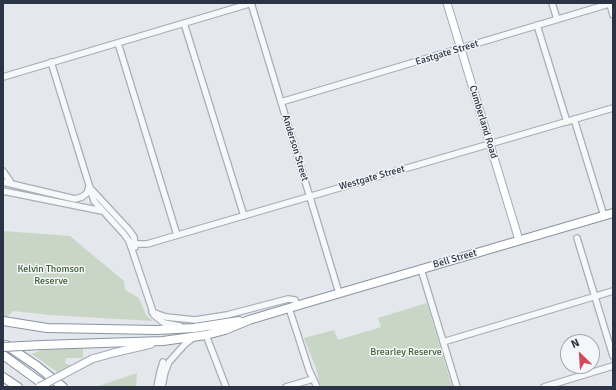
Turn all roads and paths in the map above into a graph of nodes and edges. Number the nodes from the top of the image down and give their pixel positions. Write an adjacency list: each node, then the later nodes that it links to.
1 (251, 3): 7 (street); 13 (street, Anderson Street)
2 (447, 3): 10 (main road, Cumberland Road)
3 (552, 3): 6 (street)
4 (611, 3): 5 (street); 6 (street, Eastgate Street)
5 (613, 15)
6 (557, 19): 8 (street, Eastgate Street)
7 (184, 23): 9 (street); 26 (street)
8 (537, 25): 10 (street, Eastgate Street); 16 (street)
9 (118, 43): 11 (street); 28 (street)
10 (461, 49): 13 (street, Eastgate Street); 17 (main road, Cumberland Road)
11 (51, 62): 12 (street); 20 (street)
12 (3, 77)
13 (281, 102): 23 (street, Anderson Street)
14 (613, 108): 15 (street, Westgate Street)
15 (574, 119): 16 (street, Westgate Street); 27 (street)
16 (567, 122): 17 (street, Westgate Street)
17 (490, 144): 23 (street, Westgate Street); 30 (main road, Cumberland Road)
18 (3, 171): 21 (street)
19 (3, 182): 21 (street)
20 (88, 183): 21 (street); 24 (street); 31 (street)
21 (12, 184)
22 (3, 191): 24 (street)
23 (310, 197): 26 (street, Westgate Street); 34 (street, Anderson Street)
24 (102, 211): 31 (street)
25 (613, 213): 27 (highway, Bell Street)
26 (244, 216): 28 (street, Westgate Street)
27 (604, 216): 30 (highway, Bell Street)
28 (177, 235): 31 (street, Westgate Street)
29 (577, 238): 35 (street)
30 (518, 240): 32 (highway, Bell Street)
31 (133, 244): 38 (street)
32 (421, 269): 34 (highway, Bell Street); 45 (street)
33 (613, 291): 35 (street)
34 (339, 293): 36 (highway, Bell Street)
35 (595, 296): 45 (street); 48 (street)
36 (298, 306): 37 (highway, Bell Street); 38 (street)
37 (289, 308): 39 (highway, Bell Street); 52 (street)
38 (151, 310): 41 (street)
39 (249, 320): 41 (highway, Bell Street); 42 (highway, Bell Street)
40 (3, 321): 41 (highway, Bell Street)
41 (194, 328)
42 (206, 335): 43 (highway, Bell Street); 59 (street)
43 (195, 337): 44 (highway, Bell Street); 58 (street)
44 (163, 341): 46 (highway, Bell Street, bridge); 54 (main road, bridge)
45 (443, 342): 62 (street)
46 (3, 345): 56 (highway)
47 (3, 355): 55 (highway)
48 (613, 356)
49 (163, 362): 57 (street)
50 (613, 366): 63 (street)
51 (3, 377): 53 (highway)
52 (313, 379): 60 (street); 61 (street)
53 (18, 387)
54 (39, 387)
55 (46, 387)
56 (63, 387)
57 (157, 387)
58 (162, 387)
59 (226, 387)
60 (286, 387)
61 (317, 387)
62 (457, 387)
63 (544, 387)

